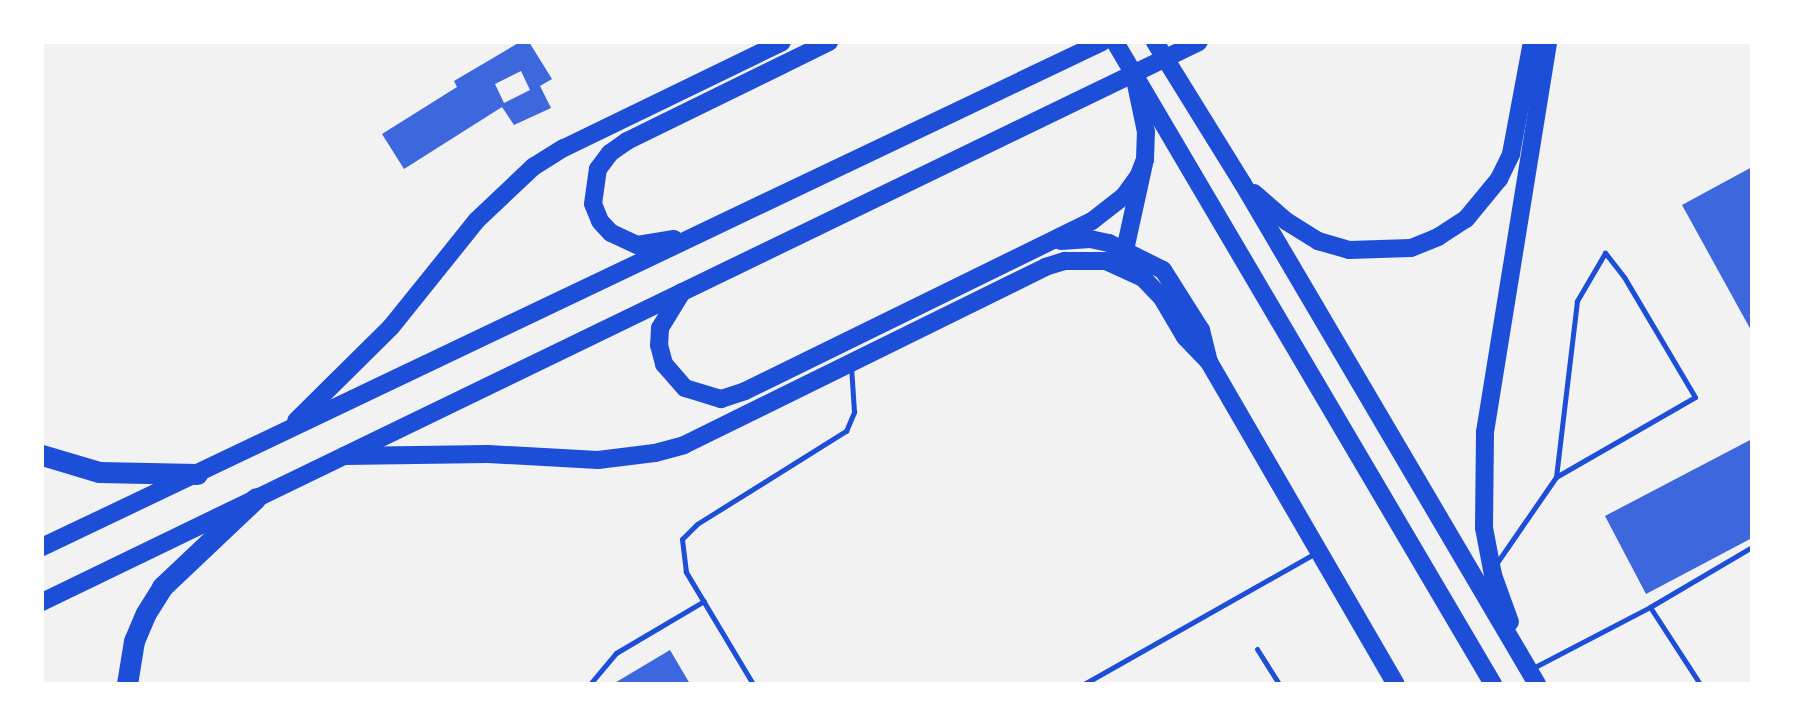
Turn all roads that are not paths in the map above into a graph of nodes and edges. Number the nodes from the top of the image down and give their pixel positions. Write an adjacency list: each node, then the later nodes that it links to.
1 (782, 42): 17 (main road)
2 (830, 42): 12 (main road)
3 (1102, 42): 12 (main road)
4 (1115, 42): 9 (main road)
5 (1155, 42): 11 (main road)
6 (1199, 42): 15 (main road)
7 (1532, 42): 11 (main road)
8 (1548, 42): 26 (main road)
9 (1132, 67): 10 (main road); 38 (main road)
10 (1145, 159): 13 (main road); 14 (main road)
11 (1243, 184): 31 (main road)
12 (695, 236): 17 (main road)
13 (1054, 242): 14 (main road); 15 (main road)
14 (1123, 257): 16 (main road); 25 (main road)
15 (685, 288): 19 (main road)
16 (850, 363): 19 (main road); 27 (lane)
17 (285, 432): 20 (main road)
18 (42, 455): 20 (highway)
19 (344, 456): 22 (main road)
20 (197, 474): 23 (main road)
21 (1556, 477): 21 (lane); 26 (lane)
22 (256, 498): 28 (main road); 32 (highway)
23 (42, 547)
24 (1752, 547): 29 (lane)
25 (1319, 552): 35 (lane); 37 (main road)
26 (1492, 570): 31 (main road)
27 (704, 601): 33 (lane); 34 (lane)
28 (42, 602)
29 (1650, 607): 31 (lane); 39 (lane)
30 (1257, 649): 36 (lane)
31 (1530, 673)
32 (127, 684)
33 (590, 684)
34 (752, 684)
35 (1084, 684)
36 (1279, 684)
37 (1396, 684)
38 (1493, 684)
39 (1700, 684)

